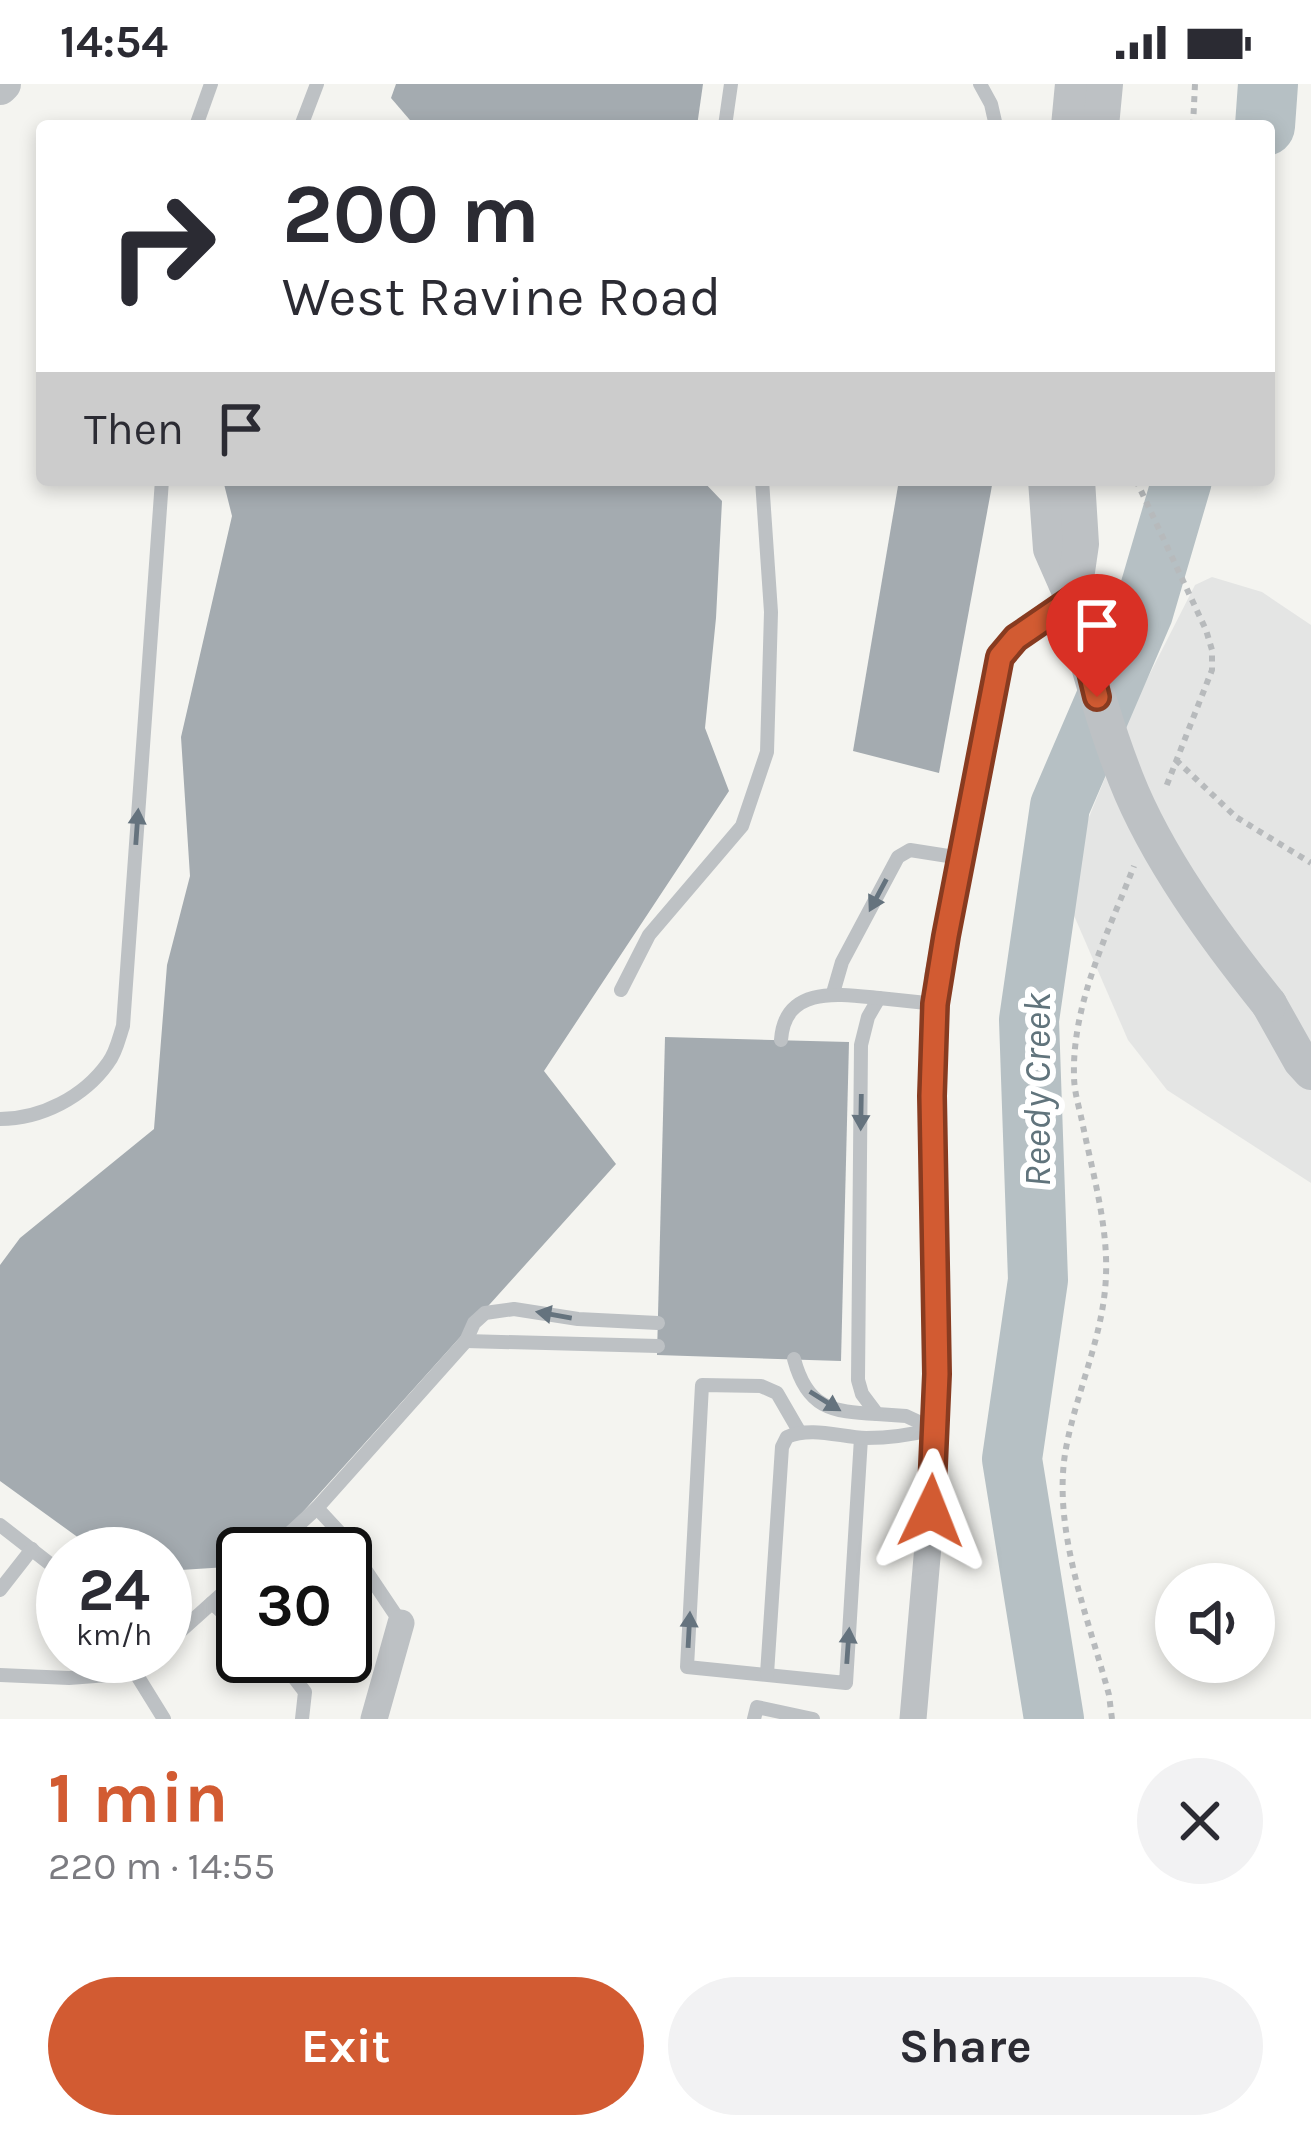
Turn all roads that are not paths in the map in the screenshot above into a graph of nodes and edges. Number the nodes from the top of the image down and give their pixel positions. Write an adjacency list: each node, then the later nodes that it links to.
1 (211, 84): 9 (lane)
2 (316, 84): 10 (lane)
3 (731, 84): 11 (lane)
4 (980, 84): 8 (lane)
5 (993, 84): 8 (lane)
6 (1073, 84): 13 (street)
7 (1105, 84): 14 (street)
8 (991, 104): 12 (lane)
9 (198, 120)
10 (303, 120)
11 (726, 120)
12 (995, 120)
13 (1070, 120)
14 (1102, 120)
15 (162, 486): 29 (lane, one-way to 15)
16 (762, 486): 21 (lane)
17 (1047, 486): 19 (street)
18 (1077, 486): 19 (street)
19 (1076, 615): 20 (street); 25 (street, bridge)
20 (961, 857): 22 (lane, one-way to 22); 24 (street)
21 (621, 990)
22 (833, 993): 23 (lane); 27 (lane)
23 (879, 998): 24 (lane); 34 (lane, one-way to 34)
24 (935, 1004): 35 (street)
25 (1268, 1004): 26 (street); 28 (street)
26 (1311, 1030)
27 (781, 1040)
28 (1311, 1072)
29 (0, 1119)
30 (658, 1323): 31 (lane, one-way to 31)
31 (466, 1342): 32 (lane); 38 (lane)
32 (658, 1346)
33 (794, 1359): 34 (lane, one-way to 34)
34 (877, 1414): 35 (lane)
35 (934, 1429): 37 (lane); 59 (street)
36 (800, 1431): 37 (lane); 49 (lane); 49 (lane, one-way to 36)
37 (861, 1438): 49 (lane, one-way to 37)
38 (316, 1508): 40 (lane); 48 (lane)
39 (0, 1525): 41 (lane)
40 (296, 1527)
41 (32, 1549): 42 (lane); 43 (lane)
42 (36, 1552)
43 (0, 1590)
44 (216, 1600): 45 (lane)
45 (212, 1603): 46 (lane); 47 (lane)
46 (216, 1607)
47 (192, 1621)
48 (401, 1623): 56 (street)
49 (766, 1674)
50 (0, 1675): 51 (lane)
51 (36, 1677)
52 (141, 1683): 54 (lane)
53 (298, 1683): 55 (lane)
54 (164, 1719)
55 (302, 1719)
56 (374, 1719)
57 (754, 1719): 58 (lane)
58 (813, 1719)
59 (913, 1719)

